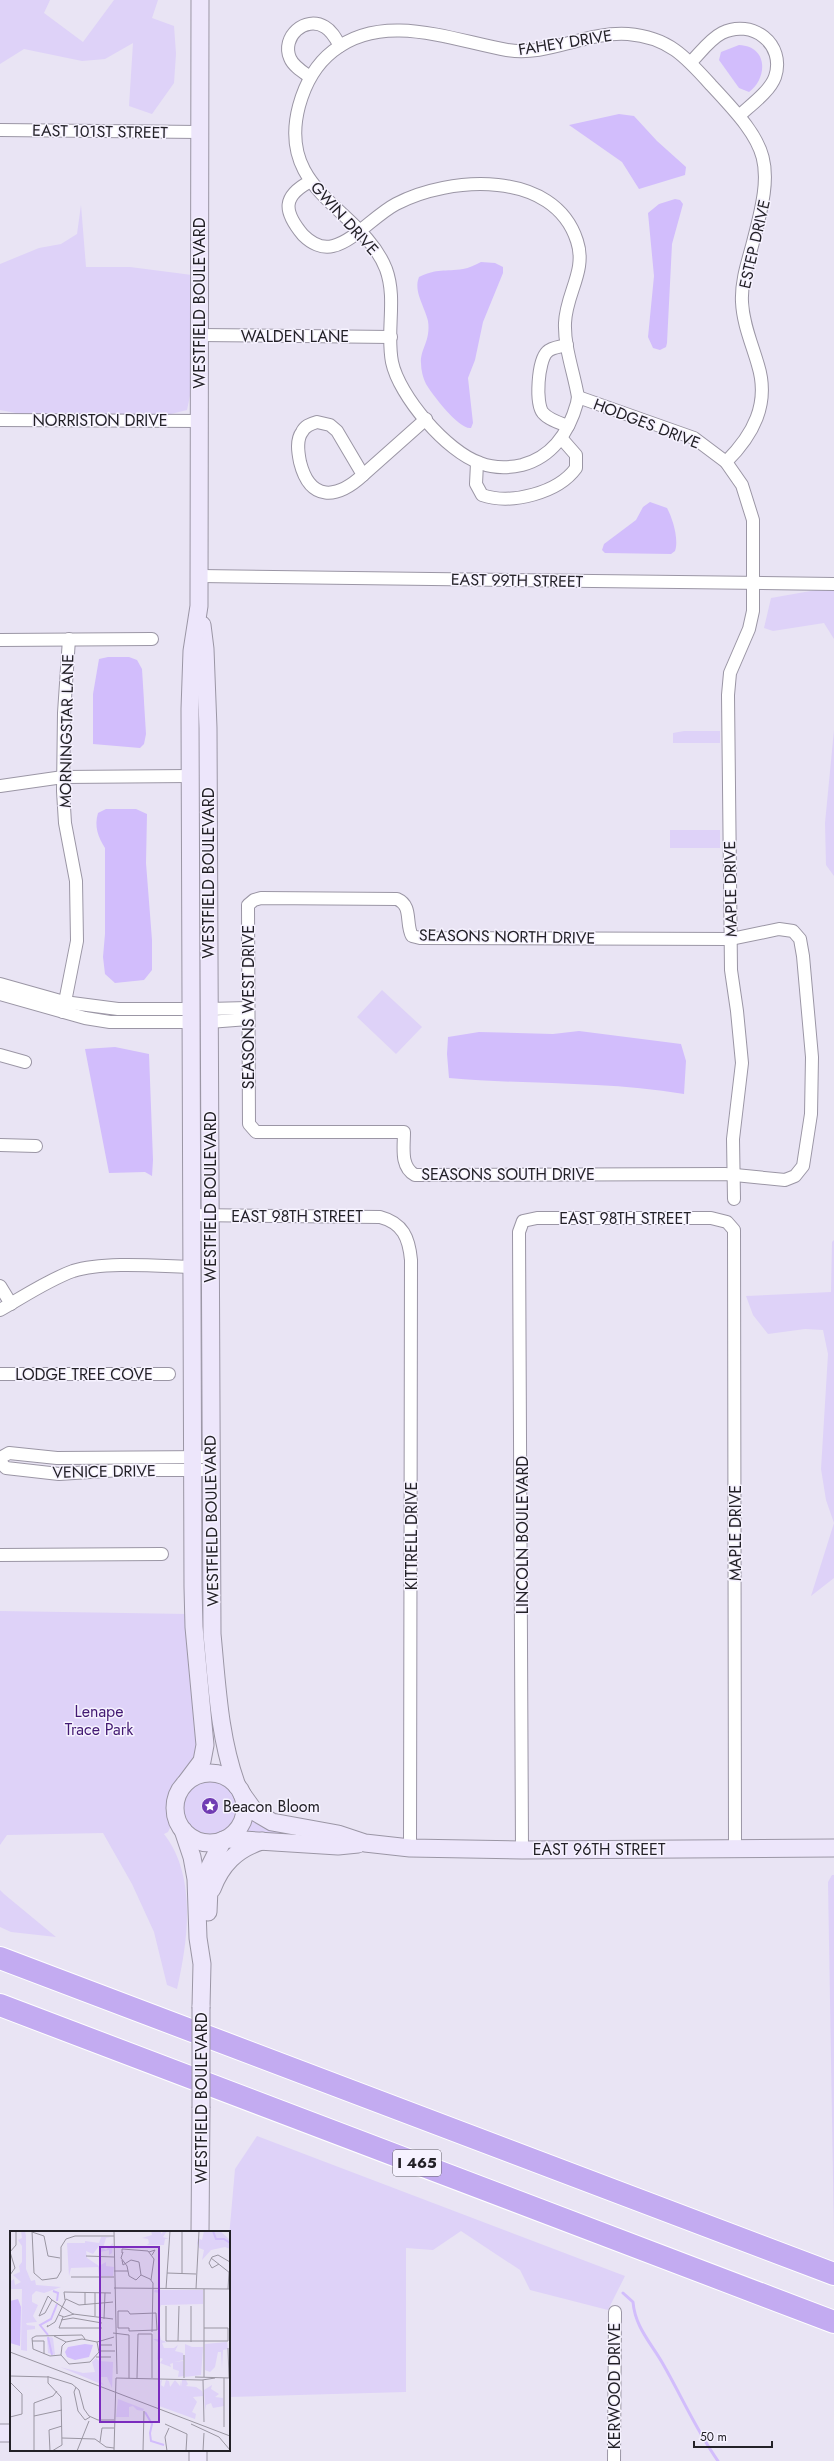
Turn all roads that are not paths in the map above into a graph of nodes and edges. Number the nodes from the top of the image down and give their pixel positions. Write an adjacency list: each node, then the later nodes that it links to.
1 (200, 0): 7 (main road, WESTFIELD BOULEVARD)
2 (340, 46): 3 (street, FAHEY DRIVE); 4 (street, GWIN DRIVE); 4 (street)
3 (690, 62): 5 (street, FAHEY DRIVE); 5 (street)
4 (310, 77): 8 (street, GWIN DRIVE)
5 (740, 114): 19 (street, ESTEP DRIVE)
6 (0, 130): 7 (street, EAST 101ST STREET)
7 (199, 132): 10 (main road, WESTFIELD BOULEVARD)
8 (311, 181): 9 (street, GWIN DRIVE); 9 (street)
9 (358, 231): 11 (street, GWIN DRIVE); 12 (street)
10 (200, 335): 11 (street, WALDEN LANE); 16 (main road, WESTFIELD BOULEVARD)
11 (390, 337): 14 (street, GWIN DRIVE)
12 (567, 345): 13 (street); 17 (street)
13 (578, 397): 17 (street); 19 (street, HODGES DRIVE)
14 (426, 419): 20 (street, GWIN DRIVE); 21 (street)
15 (0, 420): 16 (street, NORRISTON DRIVE)
16 (200, 421): 22 (main road, WESTFIELD BOULEVARD)
17 (568, 426): 18 (street)
18 (562, 439): 20 (street); 20 (street)
19 (726, 462): 23 (street, HODGES DRIVE)
20 (477, 463)
21 (363, 475): 21 (street)
22 (200, 576): 23 (street, EAST 99TH STREET); 25 (main road, WESTFIELD BOULEVARD)
23 (754, 583): 24 (street, EAST 99TH STREET); 33 (street, MAPLE DRIVE)
24 (834, 584)
25 (199, 606): 29 (main road, WESTFIELD BOULEVARD); 39 (main road, WESTFIELD BOULEVARD)
26 (69, 639): 27 (street); 28 (street); 30 (street, MORNINGSTAR LANE)
27 (0, 640)
28 (152, 640)
29 (190, 776): 30 (street); 38 (main road, WESTFIELD BOULEVARD)
30 (63, 777): 31 (street); 36 (street, MORNINGSTAR LANE)
31 (0, 786)
32 (262, 898): 33 (street, SEASONS NORTH DRIVE); 37 (street, SEASONS WEST DRIVE)
33 (731, 939): 45 (street, MAPLE DRIVE); 45 (street)
34 (0, 984): 36 (street)
35 (0, 994): 36 (street)
36 (64, 1007): 38 (street)
37 (248, 1014): 39 (street); 42 (street, SEASONS WEST DRIVE)
38 (190, 1015): 47 (main road, WESTFIELD BOULEVARD)
39 (209, 1015): 48 (main road, WESTFIELD BOULEVARD)
40 (0, 1055): 41 (street)
41 (25, 1062)
42 (249, 1124): 45 (street, SEASONS SOUTH DRIVE)
43 (0, 1145): 44 (street)
44 (36, 1146)
45 (734, 1174): 46 (street, MAPLE DRIVE)
46 (734, 1199)
47 (192, 1215): 48 (street, EAST 98TH STREET); 52 (main road, WESTFIELD BOULEVARD)
48 (210, 1216): 51 (street, EAST 98TH STREET); 61 (main road, WESTFIELD BOULEVARD)
49 (523, 1221): 50 (street, EAST 98TH STREET); 73 (street, LINCOLN BOULEVARD)
50 (727, 1222): 71 (street, MAPLE DRIVE)
51 (400, 1227): 70 (street, KITTRELL DRIVE)
52 (192, 1267): 54 (street); 60 (main road, WESTFIELD BOULEVARD)
53 (0, 1286): 54 (street)
54 (11, 1304): 55 (street)
55 (0, 1310)
56 (0, 1374): 57 (street, LODGE TREE COVE)
57 (169, 1374)
58 (0, 1458): 60 (street, VENICE DRIVE)
59 (0, 1462): 60 (street, VENICE DRIVE)
60 (193, 1463): 61 (street, VENICE DRIVE); 64 (main road, WESTFIELD BOULEVARD)
61 (210, 1463): 65 (main road, WESTFIELD BOULEVARD)
62 (162, 1554): 63 (street)
63 (0, 1555)
64 (187, 1781): 65 (main road); 66 (main road)
65 (240, 1790): 67 (main road); 69 (main road, EAST 96TH STREET)
66 (183, 1830): 67 (main road); 76 (main road, WESTFIELD BOULEVARD)
67 (225, 1839): 68 (main road, EAST 96TH STREET); 74 (main road, WESTFIELD BOULEVARD)
68 (267, 1840): 69 (main road, EAST 96TH STREET); 74 (main road)
69 (365, 1843): 70 (main road, EAST 96TH STREET)
70 (410, 1848): 73 (main road, EAST 96TH STREET)
71 (735, 1848): 72 (main road, EAST 96TH STREET); 73 (main road, EAST 96TH STREET)
72 (834, 1848)
73 (522, 1850)
74 (209, 1897): 76 (main road, WESTFIELD BOULEVARD)
75 (0, 1958): 79 (highway, I 465)
76 (202, 1964): 78 (main road, WESTFIELD BOULEVARD, bridge)
77 (0, 2005): 81 (highway, I 465)
78 (200, 2231)
79 (834, 2274)
80 (615, 2312): 82 (street, KERWOOD DRIVE)
81 (834, 2322)
82 (614, 2461)

